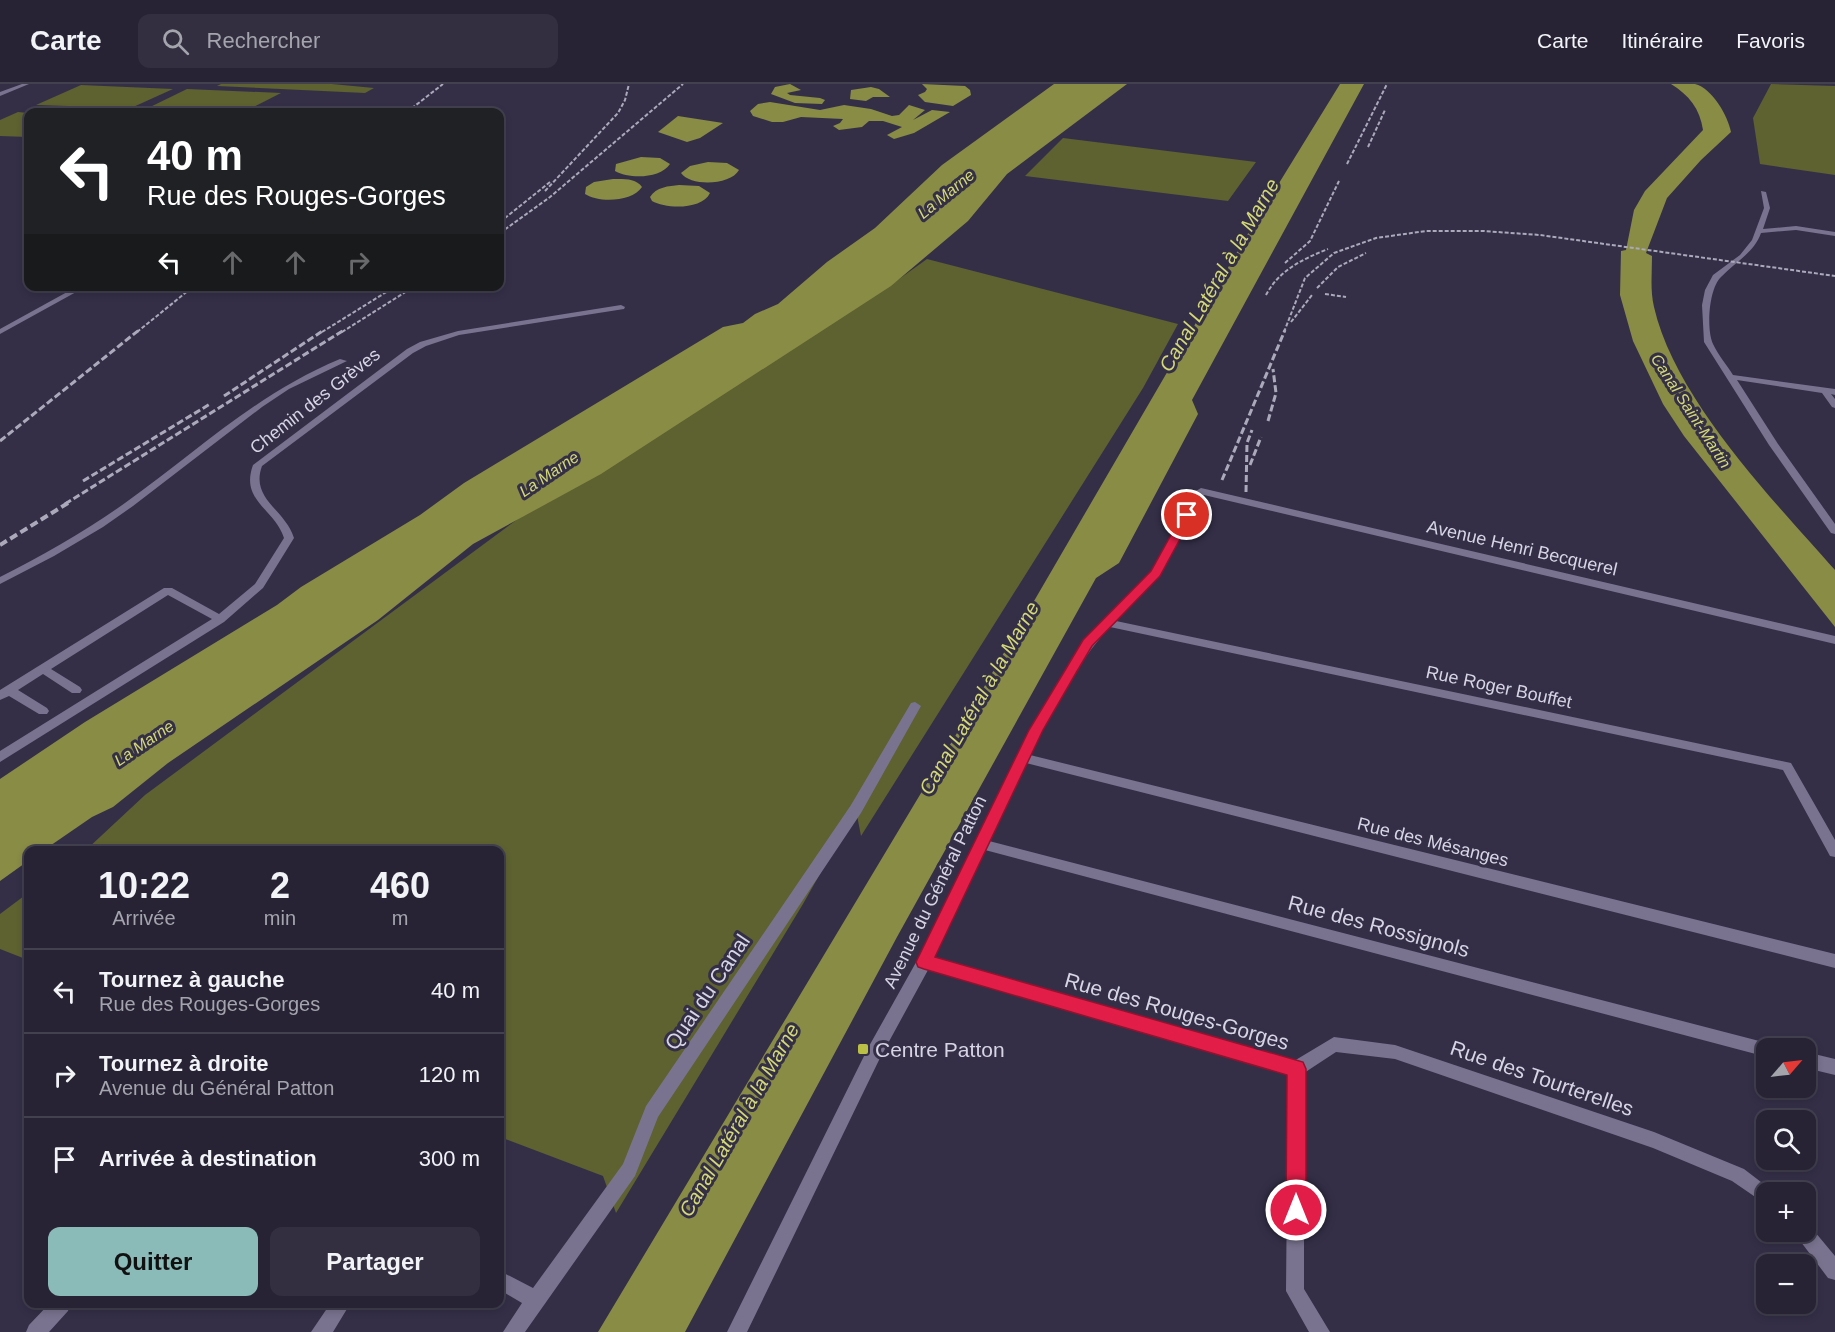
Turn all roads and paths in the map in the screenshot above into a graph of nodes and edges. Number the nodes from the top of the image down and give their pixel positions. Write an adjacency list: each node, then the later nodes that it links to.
1 (27, 84): 2 (street)
2 (0, 94)
3 (1763, 192): 4 (street)
4 (1759, 231): 5 (street); 10 (street)
5 (1835, 234)
6 (75, 291): 8 (street)
7 (621, 307): 19 (street, Chemin des Grèves)
8 (0, 332)
9 (343, 361): 18 (street)
10 (1730, 377): 11 (street); 15 (street)
11 (1825, 391): 12 (street); 13 (street)
12 (1835, 392)
13 (1835, 405)
14 (1201, 491): 20 (street, Avenue du Général Patton); 21 (street, Avenue Henri Becquerel)
15 (1823, 516): 16 (street); 17 (street)
16 (1835, 517)
17 (1835, 531)
18 (0, 581)
19 (220, 619): 22 (street); 27 (street, Chemin des Grèves)
20 (1108, 623): 28 (street, Avenue du Général Patton); 30 (street, Rue Roger Bouffet)
21 (1833, 640)
22 (44, 669): 23 (street); 24 (street)
23 (76, 690)
24 (4, 693): 26 (street)
25 (915, 706): 41 (street, Quai du Canal)
26 (44, 711)
27 (0, 758)
28 (1023, 758): 29 (street, Avenue du Général Patton); 31 (street, Rue des Mésanges)
29 (981, 844): 32 (street, Avenue du Général Patton); 33 (street, Rue des Rossignols)
30 (1835, 852)
31 (1835, 961)
32 (924, 962): 36 (street, Rue des Rouges-Gorges); 47 (street, Avenue du Général Patton)
33 (1756, 1047)
34 (1816, 1062): 35 (street)
35 (1835, 1067)
36 (1296, 1069): 37 (street, Rue des Tourterelles); 48 (street, Rue des Rouges-Gorges)
37 (1756, 1188)
38 (1812, 1242): 39 (street)
39 (1835, 1271)
40 (504, 1282): 41 (street)
41 (534, 1300): 46 (street, Quai du Canal)
42 (57, 1308): 44 (street)
43 (338, 1308): 45 (street)
44 (36, 1332)
45 (321, 1332)
46 (513, 1332)
47 (737, 1332)
48 (1320, 1332)

